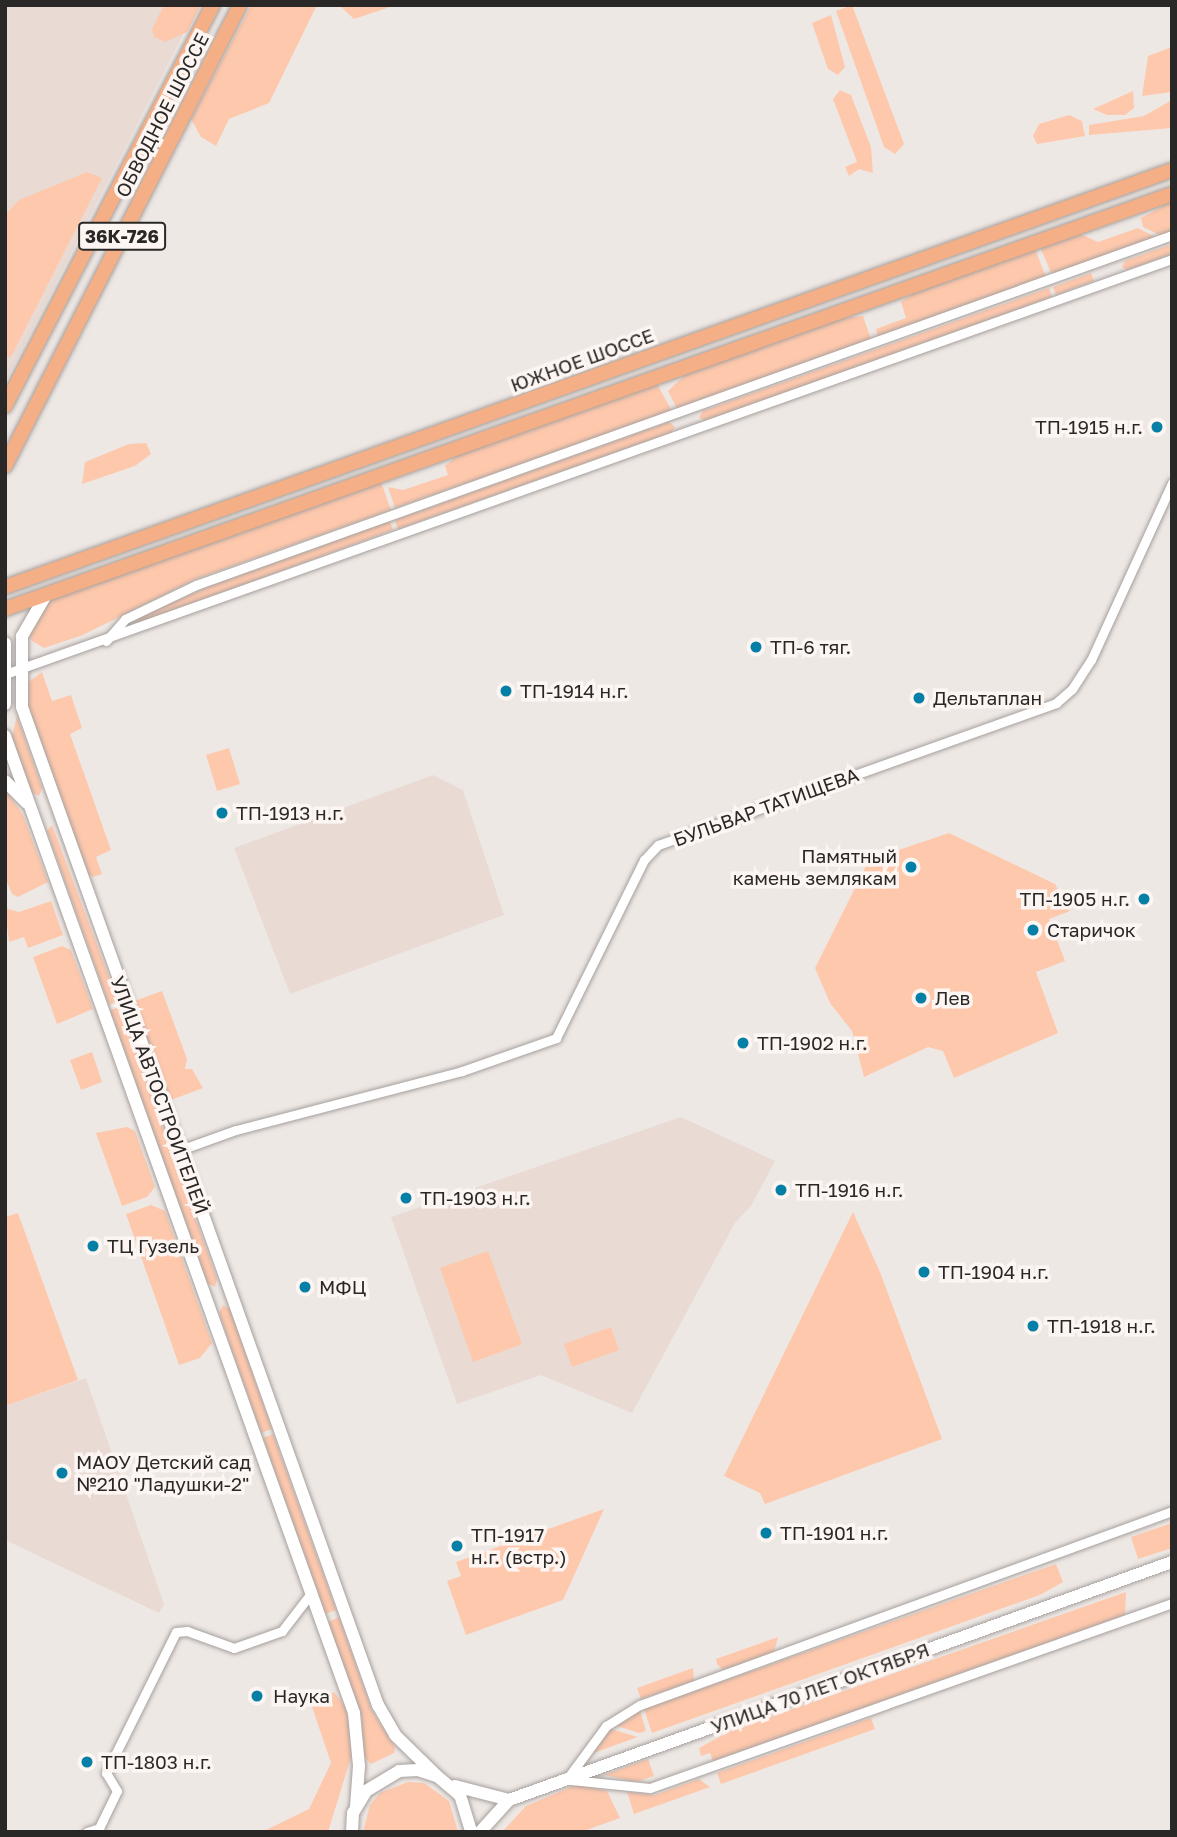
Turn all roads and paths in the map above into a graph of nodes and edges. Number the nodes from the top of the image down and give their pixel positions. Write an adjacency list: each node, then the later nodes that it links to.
1 (213, 5): 7 (main road, ОБВОДНОЕ ШОССЕ / 36К-726)
2 (240, 5): 8 (main road, ОБВОДНОЕ ШОССЕ / 36К-726)
3 (1172, 170): 10 (main road, ЮЖНОЕ ШОССЕ)
4 (1172, 194): 11 (main road)
5 (1172, 235): 13 (street)
6 (1172, 260): 13 (street)
7 (5, 406)
8 (5, 466)
9 (1172, 483): 21 (street, БУЛЬВАР ТАТИЩЕВА)
10 (5, 587)
11 (46, 595): 12 (main road); 15 (main road, УЛИЦА АВТОСТРОИТЕЛЕЙ)
12 (5, 610)
13 (104, 642): 15 (street)
14 (5, 643): 15 (main road, УЛИЦА АВТОСТРОИТЕЛЕЙ)
15 (13, 671): 16 (main road, УЛИЦА АВТОСТРОИТЕЛЕЙ); 19 (main road, УЛИЦА АВТОСТРОИТЕЛЕЙ)
16 (5, 704)
17 (5, 736): 20 (main road, УЛИЦА АВТОСТРОИТЕЛЕЙ)
18 (5, 781): 20 (main road, УЛИЦА АВТОСТРОИТЕЛЕЙ)
19 (60, 815): 20 (main road); 21 (main road, УЛИЦА АВТОСТРОИТЕЛЕЙ)
20 (36, 818): 23 (main road, УЛИЦА АВТОСТРОИТЕЛЕЙ)
21 (180, 1150): 22 (main road, УЛИЦА АВТОСТРОИТЕЛЕЙ)
22 (231, 1293): 23 (main road); 28 (main road, УЛИЦА АВТОСТРОИТЕЛЕЙ)
23 (208, 1301): 26 (main road, УЛИЦА АВТОСТРОИТЕЛЕЙ)
24 (1172, 1511): 29 (street)
25 (1172, 1562): 29 (main road, УЛИЦА 70 ЛЕТ ОКТЯБРЯ)
26 (312, 1592): 32 (main road, УЛИЦА АВТОСТРОИТЕЛЕЙ); 33 (street)
27 (1172, 1603): 29 (street)
28 (437, 1776): 30 (main road); 32 (main road)
29 (566, 1780): 31 (main road, УЛИЦА 70 ЛЕТ ОКТЯБРЯ)
30 (450, 1784): 31 (main road); 36 (main road)
31 (509, 1800): 37 (main road, УЛИЦА 70 ЛЕТ ОКТЯБРЯ)
32 (355, 1810): 34 (main road); 35 (main road, УЛИЦА АВТОСТРОИТЕЛЕЙ)
33 (87, 1832)
34 (341, 1832)
35 (352, 1832)
36 (471, 1832)
37 (480, 1832)

